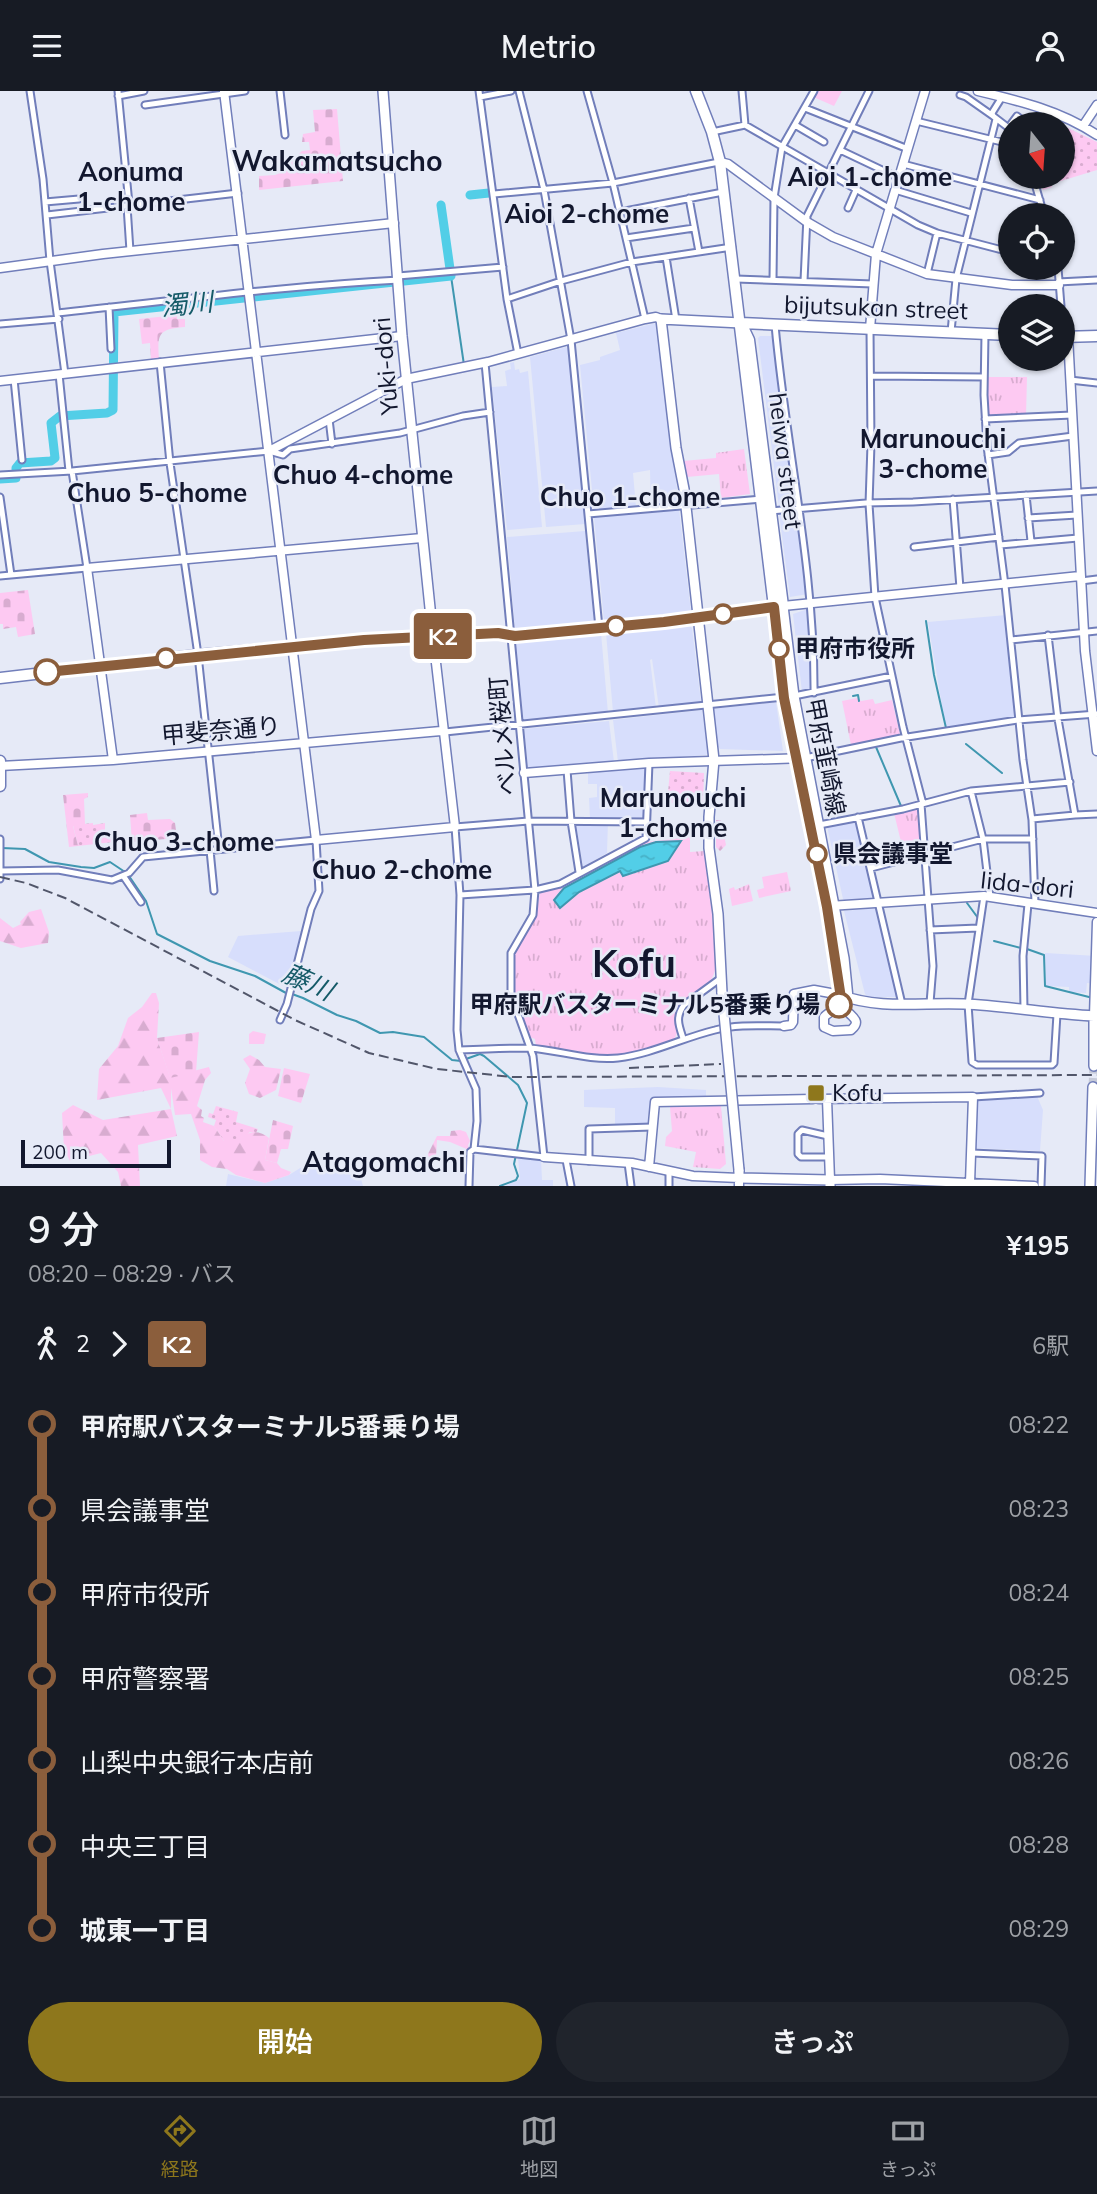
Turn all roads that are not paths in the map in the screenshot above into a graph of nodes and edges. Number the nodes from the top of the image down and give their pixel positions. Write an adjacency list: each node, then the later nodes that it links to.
1 (30, 91): 58 (street)
2 (144, 91): 16 (street)
3 (245, 91): 15 (street)
4 (280, 91): 33 (street)
5 (383, 91): 67 (main road, Yuki-dori)
6 (511, 91): 17 (street)
7 (519, 91): 47 (street)
8 (587, 91): 45 (street)
9 (696, 91): 32 (highway, heiwa street)
10 (742, 91): 28 (street)
11 (814, 91): 22 (street)
12 (869, 91): 31 (street)
13 (925, 91): 26 (street)
14 (978, 91): 19 (street)
15 (225, 92): 20 (street); 52 (street)
16 (118, 93): 60 (street)
17 (479, 94): 53 (street)
18 (960, 96): 24 (street)
19 (1002, 97): 23 (street); 24 (street)
20 (145, 104)
21 (1097, 105): 30 (street)
22 (805, 108): 29 (street); 31 (street)
23 (1051, 112)
24 (994, 118): 25 (street); 35 (street)
25 (998, 120)
26 (916, 121): 35 (street); 39 (street)
27 (1075, 122): 30 (street)
28 (746, 125): 32 (street); 38 (street)
29 (795, 125): 36 (street); 38 (street)
30 (1083, 126): 34 (street)
31 (852, 127): 39 (street); 40 (street)
32 (712, 132): 41 (highway, heiwa street)
33 (285, 135)
34 (1097, 135)
35 (990, 140): 37 (street); 46 (street)
36 (824, 142)
37 (998, 142)
38 (782, 147): 43 (street); 55 (street)
39 (908, 149): 42 (street)
40 (841, 150): 43 (street); 44 (street)
41 (720, 162): 45 (street); 51 (highway, heiwa street); 55 (street)
42 (903, 164): 44 (street); 46 (street)
43 (828, 174): 49 (street); 66 (street)
44 (899, 178): 50 (street)
45 (613, 183): 47 (street); 63 (street)
46 (979, 183): 57 (street); 64 (street)
47 (543, 189): 53 (street); 89 (street)
48 (1037, 189): 57 (street)
49 (856, 190): 61 (street); 62 (street)
50 (895, 190): 62 (street); 64 (street)
51 (724, 192): 54 (street); 73 (highway, heiwa street)
52 (238, 193): 60 (street); 71 (street)
53 (494, 194): 81 (street)
54 (690, 198): 63 (street); 68 (street)
55 (774, 198): 66 (street); 90 (street)
56 (79, 199): 58 (street)
57 (1040, 200): 59 (street)
58 (45, 202): 65 (street)
59 (1041, 203)
60 (128, 205): 65 (street); 75 (street)
61 (848, 208)
62 (889, 208): 69 (street); 77 (street)
63 (620, 212): 70 (street)
64 (971, 213): 72 (street)
65 (47, 215): 79 (street)
66 (807, 222): 77 (street); 91 (street)
67 (394, 223): 71 (street); 86 (main road, Yuki-dori)
68 (694, 228): 70 (street); 76 (street)
69 (937, 233): 72 (street); 83 (street)
70 (626, 238): 80 (street)
71 (243, 240): 75 (street); 95 (street)
72 (965, 240): 74 (street); 85 (street)
73 (732, 247): 76 (street); 84 (highway, heiwa street)
74 (998, 248)
75 (130, 251): 79 (street)
76 (699, 252): 78 (street)
77 (876, 254): 83 (street); 92 (street)
78 (666, 257): 80 (street); 101 (street)
79 (50, 261): 82 (street); 98 (street)
80 (632, 262): 89 (street); 99 (street)
81 (503, 267): 86 (street); 96 (street)
82 (0, 268)
83 (927, 274): 85 (street)
84 (736, 279): 90 (street); 102 (highway, heiwa street)
85 (956, 279): 93 (street); 106 (street)
86 (398, 280): 95 (street); 109 (main road, Yuki-dori)
87 (1059, 280): 93 (street)
88 (1097, 280): 93 (street)
89 (561, 281): 96 (street); 112 (street)
90 (773, 281): 91 (street)
91 (804, 281): 92 (street)
92 (873, 284): 105 (street)
93 (1059, 284): 94 (street)
94 (1060, 294)
95 (250, 297): 97 (street); 114 (street)
96 (507, 299): 115 (street)
97 (109, 307): 98 (street); 113 (street)
98 (58, 316): 103 (street); 119 (street)
99 (645, 319): 100 (street); 112 (street)
100 (662, 319): 101 (main road); 148 (main road)
101 (676, 320): 102 (main road)
102 (741, 323): 104 (highway, bijutsukan street); 145 (highway, heiwa street)
103 (0, 324)
104 (775, 325): 105 (highway, bijutsukan street); 149 (street)
105 (870, 329): 106 (highway, bijutsukan street); 120 (street)
106 (951, 332): 107 (highway, bijutsukan street)
107 (985, 334): 108 (highway, bijutsukan street); 121 (street)
108 (998, 335)
109 (402, 336): 114 (street); 123 (main road, Yuki-dori)
110 (1097, 336): 111 (highway)
111 (1075, 337)
112 (571, 340): 115 (street); 151 (street)
113 (111, 349)
114 (258, 353): 116 (street); 134 (street)
115 (519, 354): 117 (street)
116 (160, 362): 119 (street); 137 (street)
117 (485, 363): 123 (street); 127 (street, ベルメ桜町)
118 (1069, 371): 124 (street)
119 (62, 374): 122 (street); 138 (street)
120 (871, 376): 121 (street); 147 (street)
121 (984, 377): 130 (street)
122 (14, 379): 125 (street); 136 (street)
123 (406, 379): 129 (street); 131 (main road, Yuki-dori)
124 (1070, 380): 126 (street); 128 (street)
125 (0, 381)
126 (1097, 383)
127 (490, 412): 131 (street); 177 (street, ベルメ桜町)
128 (1072, 415): 130 (street); 132 (street)
129 (329, 419): 133 (street); 134 (street)
130 (985, 419): 135 (street)
131 (411, 430): 133 (street); 155 (main road, Yuki-dori)
132 (1073, 436): 135 (street); 141 (street)
133 (332, 444): 134 (street)
134 (269, 451): 137 (street); 161 (street)
135 (988, 455): 143 (street)
136 (22, 460)
137 (170, 461): 138 (street); 162 (street)
138 (70, 471): 139 (street); 163 (street)
139 (0, 475)
140 (1097, 491): 141 (street)
141 (1076, 492): 142 (street); 152 (street)
142 (1026, 495): 143 (street); 153 (street)
143 (993, 496): 146 (street); 154 (street)
144 (0, 497): 164 (street)
145 (764, 498): 148 (street); 150 (highway, heiwa street); 172 (highway, heiwa street)
146 (953, 499): 147 (street); 158 (street)
147 (869, 504): 149 (street); 170 (street)
148 (685, 506): 151 (street); 173 (main road)
149 (800, 508): 150 (street); 171 (street)
150 (770, 511): 172 (highway, heiwa street)
151 (588, 514): 174 (street)
152 (1077, 515): 153 (street); 156 (street)
153 (1028, 518): 157 (street)
154 (999, 537): 158 (street); 159 (street)
155 (422, 538): 161 (street); 179 (main road, Yuki-dori)
156 (1078, 538): 157 (street); 166 (street)
157 (1031, 541): 159 (street)
158 (956, 543): 160 (street); 169 (street)
159 (1000, 545): 168 (street)
160 (914, 547)
161 (282, 550): 162 (street); 181 (street)
162 (184, 558): 163 (street); 182 (street)
163 (87, 568): 164 (street); 183 (street)
164 (11, 575): 165 (street)
165 (0, 576)
166 (1081, 578): 167 (street); 168 (street); 176 (street)
167 (1097, 579)
168 (1005, 585): 169 (street); 180 (street)
169 (960, 588): 170 (street)
170 (875, 597): 171 (street); 184 (street)
171 (811, 603): 172 (street); 186 (street)
172 (779, 606): 173 (highway); 187 (main road, 甲府韮崎線)
173 (697, 617): 174 (highway); 188 (main road)
174 (599, 628): 177 (highway)
175 (1097, 631): 176 (street)
176 (1084, 632): 178 (street); 189 (street)
177 (510, 635): 179 (highway); 192 (street, ベルメ桜町)
178 (1048, 635): 180 (street); 190 (street)
179 (433, 636): 181 (highway); 193 (street)
180 (1011, 640): 191 (street)
181 (293, 646): 182 (highway); 195 (street)
182 (198, 655): 183 (highway); 197 (street)
183 (100, 666): 185 (highway); 199 (street)
184 (892, 676): 186 (street); 194 (street)
185 (0, 678)
186 (814, 693): 187 (street)
187 (789, 697): 188 (street); 198 (main road, 甲府韮崎線)
188 (707, 706): 192 (street); 200 (main road)
189 (1095, 714): 190 (street); 196 (street)
190 (1058, 719): 191 (street); 205 (street)
191 (1018, 720): 194 (street); 206 (street)
192 (519, 726): 193 (street); 204 (street, ベルメ桜町)
193 (445, 732): 195 (street, 甲斐奈通り); 218 (street)
194 (906, 737): 198 (street); 209 (street)
195 (305, 742): 197 (street, 甲斐奈通り); 222 (street)
196 (1097, 751)
197 (208, 752): 199 (street, 甲斐奈通り); 224 (street)
198 (801, 758): 200 (street); 217 (main road, 甲府韮崎線); 240 (main road, 甲府韮崎線)
199 (113, 760): 201 (street, 甲斐奈通り)
200 (714, 760): 202 (street); 245 (main road)
201 (0, 764): 207 (highway)
202 (649, 764): 203 (street); 216 (street)
203 (567, 770): 204 (street); 215 (street)
204 (524, 773): 214 (street, ベルメ桜町)
205 (1070, 782): 206 (street); 211 (street)
206 (1027, 785): 208 (street); 213 (street)
207 (0, 786)
208 (971, 791): 209 (street); 220 (street)
209 (922, 804): 212 (street); 226 (street)
210 (1097, 814): 211 (street)
211 (1075, 815): 213 (street)
212 (858, 817): 217 (street); 227 (street)
213 (1032, 819): 221 (street)
214 (528, 821): 215 (street); 218 (street); 232 (street, ベルメ桜町)
215 (571, 821): 216 (street); 229 (street)
216 (647, 822): 229 (street)
217 (819, 825): 240 (main road, 甲府韮崎線)
218 (455, 827): 222 (street); 234 (street)
219 (0, 839): 223 (street)
220 (983, 839): 221 (street); 226 (street); 235 (street)
221 (1032, 839): 239 (street)
222 (316, 840): 224 (street); 255 (street)
223 (1, 848): 228 (street)
224 (219, 849): 225 (street)
225 (210, 850): 230 (street); 233 (street)
226 (926, 854): 227 (street); 236 (street)
227 (871, 868): 238 (street)
228 (1, 871): 230 (street); 231 (street)
229 (579, 873): 232 (street)
230 (124, 877): 237 (street)
231 (0, 879)
232 (536, 890): 234 (street); 258 (street, ベルメ桜町)
233 (214, 891)
234 (460, 895): 259 (street)
235 (987, 897): 236 (street, Iida-dori); 239 (street, Iida-dori); 243 (street)
236 (929, 900): 238 (street, Iida-dori); 244 (street)
237 (141, 902)
238 (879, 903): 240 (street, Iida-dori); 248 (street)
239 (1031, 904): 241 (street, Iida-dori); 250 (street)
240 (830, 906): 246 (main road, 甲府韮崎線)
241 (1097, 913)
242 (1097, 922): 254 (street)
243 (978, 927): 244 (street); 249 (street)
244 (930, 930): 247 (street)
245 (721, 978): 257 (street); 278 (main road, bridge)
246 (844, 997): 248 (main road); 251 (street); 252 (street); 256 (street)
247 (930, 1003): 248 (main road); 249 (main road)
248 (902, 1004)
249 (968, 1004): 250 (main road); 253 (street)
250 (1024, 1010): 253 (main road)
251 (848, 1012): 252 (street); 252 (street)
252 (832, 1013)
253 (1057, 1014): 254 (main road)
254 (1096, 1016): 260 (main road)
255 (280, 1020)
256 (784, 1026): 257 (street)
257 (683, 1038): 258 (street)
258 (531, 1048): 259 (street); 270 (street, ベルメ桜町)
259 (459, 1050): 268 (street)
260 (1094, 1066)
261 (1093, 1087): 265 (main road)
262 (1040, 1093): 263 (street)
263 (973, 1097): 264 (street); 269 (street)
264 (820, 1099): 266 (street); 267 (street)
265 (1095, 1117): 291 (main road)
266 (652, 1127): 273 (street); 275 (street)
267 (828, 1136): 271 (street); 271 (street)
268 (474, 1149): 270 (street); 284 (street)
269 (972, 1153): 282 (street); 290 (street)
270 (544, 1157): 272 (street)
271 (828, 1157): 280 (street)
272 (566, 1160): 273 (street); 285 (street)
273 (589, 1161): 274 (street)
274 (628, 1163): 275 (street); 286 (street)
275 (649, 1167): 276 (street)
276 (669, 1172): 277 (street); 287 (street)
277 (691, 1176): 278 (street); 288 (street)
278 (739, 1178): 279 (main road)
279 (792, 1183): 280 (main road)
280 (830, 1183): 281 (street)
281 (880, 1183): 282 (street)
282 (970, 1185): 283 (street)
283 (1009, 1185): 289 (street)
284 (469, 1186)
285 (571, 1186)
286 (631, 1186)
287 (669, 1186)
288 (691, 1186)
289 (1034, 1186)
290 (1041, 1186)
291 (1090, 1186)

